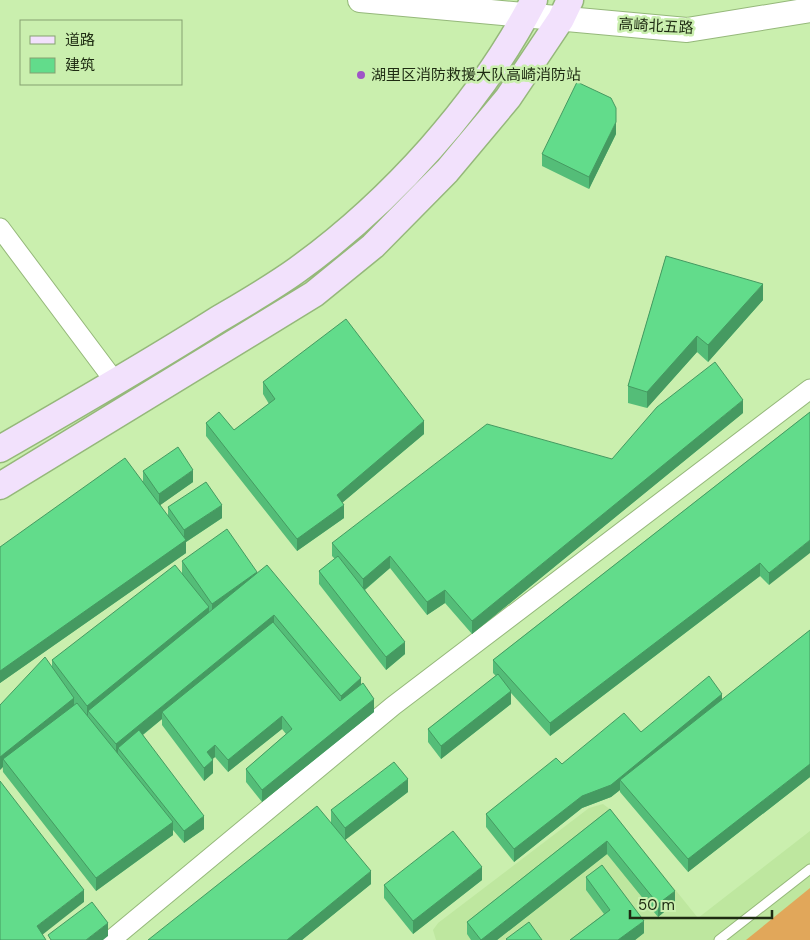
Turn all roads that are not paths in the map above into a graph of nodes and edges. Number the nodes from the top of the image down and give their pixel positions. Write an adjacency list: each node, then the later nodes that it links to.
1 (360, 0): 2 (street, 高崎北五路)
2 (530, 8): 3 (street, 高崎北五路); 6 (main road)
3 (565, 9): 4 (street, 高崎北五路); 9 (main road)
4 (810, 10)
5 (0, 228): 6 (street)
6 (116, 383): 8 (main road)
7 (810, 390): 11 (street)
8 (0, 449)
9 (0, 486)
10 (810, 869): 12 (lane)
11 (110, 940)
12 (719, 940)

